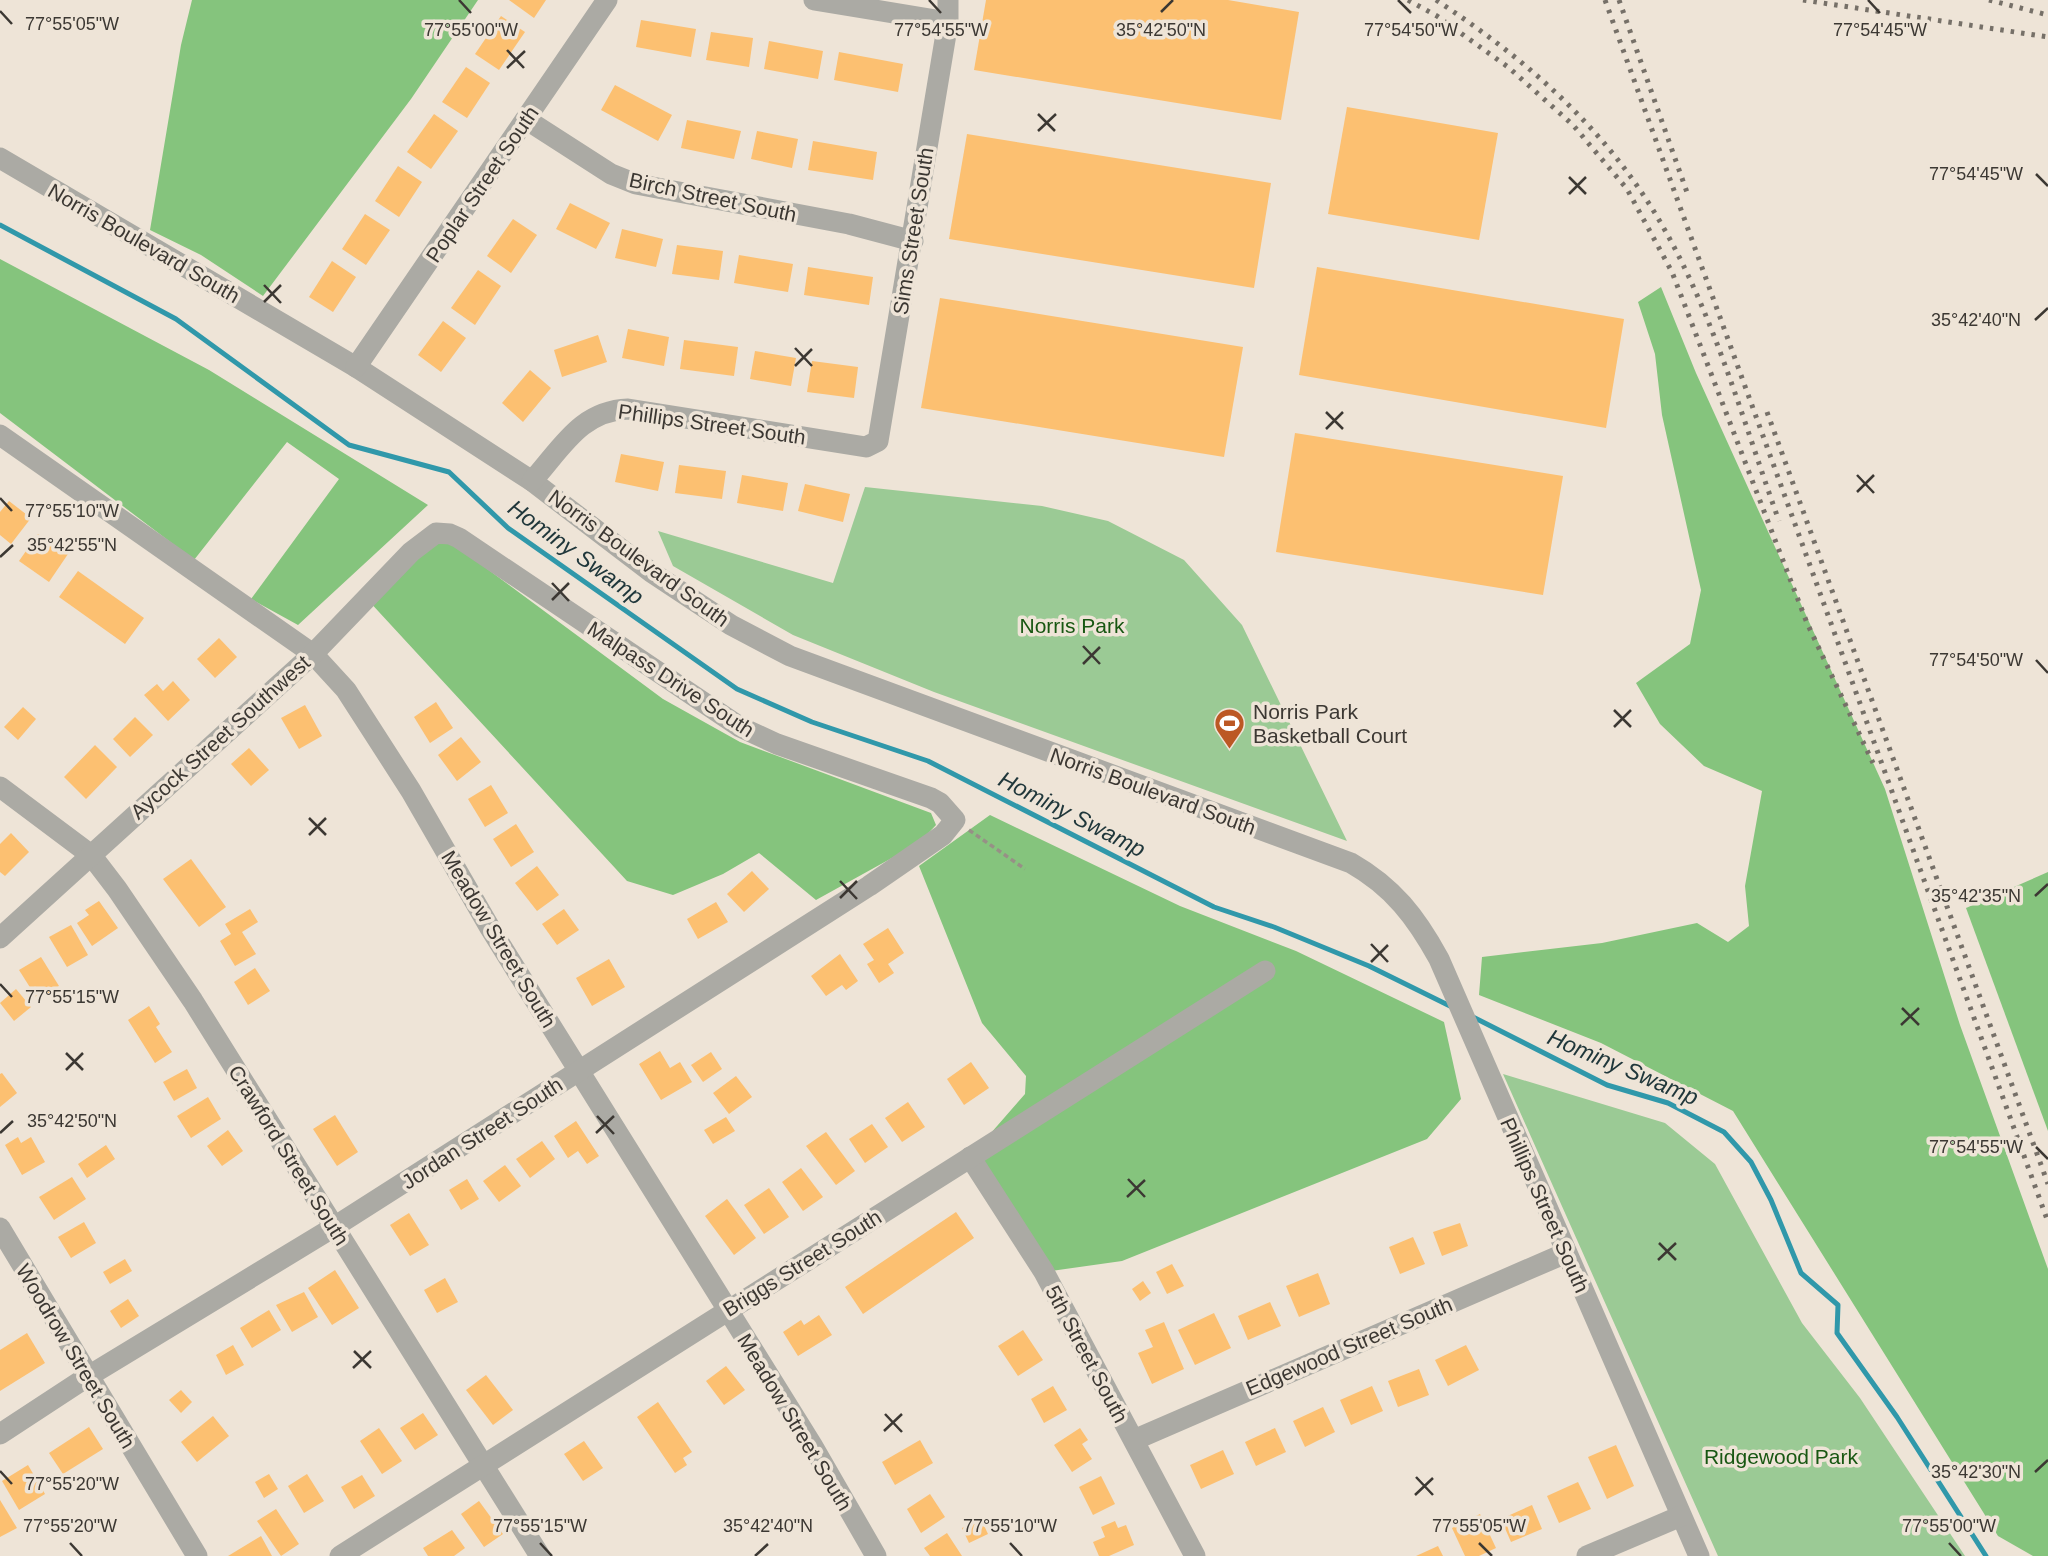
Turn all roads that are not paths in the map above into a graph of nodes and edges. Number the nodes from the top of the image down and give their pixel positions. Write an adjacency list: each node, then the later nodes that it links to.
1 (607, 0): 5 (street, Poplar Street South)
2 (814, 0): 4 (street)
3 (948, 0): 4 (street, Sims Street South)
4 (948, 22): 7 (street, Sims Street South)
5 (527, 120): 7 (street, Birch Street South); 8 (street, Poplar Street South)
6 (0, 158): 8 (street, Norris Boulevard South)
7 (913, 241): 10 (street, Sims Street South)
8 (356, 367): 11 (street, Norris Boulevard South)
9 (0, 435): 13 (street, Meadow Street South)
10 (878, 441): 11 (street, Phillips Street South)
11 (532, 481): 17 (street, Norris Boulevard South)
12 (436, 533): 13 (street, Aycock Street Southwest); 15 (street, Malpass Drive South)
13 (313, 654): 16 (street, Aycock Street Southwest); 20 (street, Meadow Street South)
14 (0, 787): 16 (street, Crawford Street South)
15 (955, 820): 20 (street, Jordan Street South)
16 (91, 855): 18 (street, Aycock Street Southwest); 22 (street, Crawford Street South)
17 (1368, 872): 24 (street, Phillips Street South)
18 (0, 938)
19 (1265, 971): 21 (street, Briggs Street South)
20 (578, 1071): 22 (street, Jordan Street South); 25 (street, Meadow Street South)
21 (970, 1157): 25 (street, Briggs Street South); 28 (street, 5th Street South)
22 (334, 1227): 26 (street, Jordan Street South); 29 (street, Crawford Street South)
23 (0, 1228): 26 (street, Woodrow Street South)
24 (1566, 1253): 28 (street, Edgewood Street South); 30 (street, Phillips Street South)
25 (727, 1311): 29 (street, Briggs Street South); 34 (street, Meadow Street South)
26 (87, 1377): 27 (street, Jordan Street South); 31 (street, Woodrow Street South)
27 (0, 1434)
28 (1134, 1440): 35 (street, 5th Street South)
29 (484, 1465): 32 (street, Briggs Street South); 33 (street, Crawford Street South)
30 (1681, 1516): 36 (street); 37 (street, Phillips Street South)
31 (197, 1556)
32 (340, 1556)
33 (540, 1556)
34 (876, 1556)
35 (1195, 1556)
36 (1587, 1556)
37 (1699, 1556)

